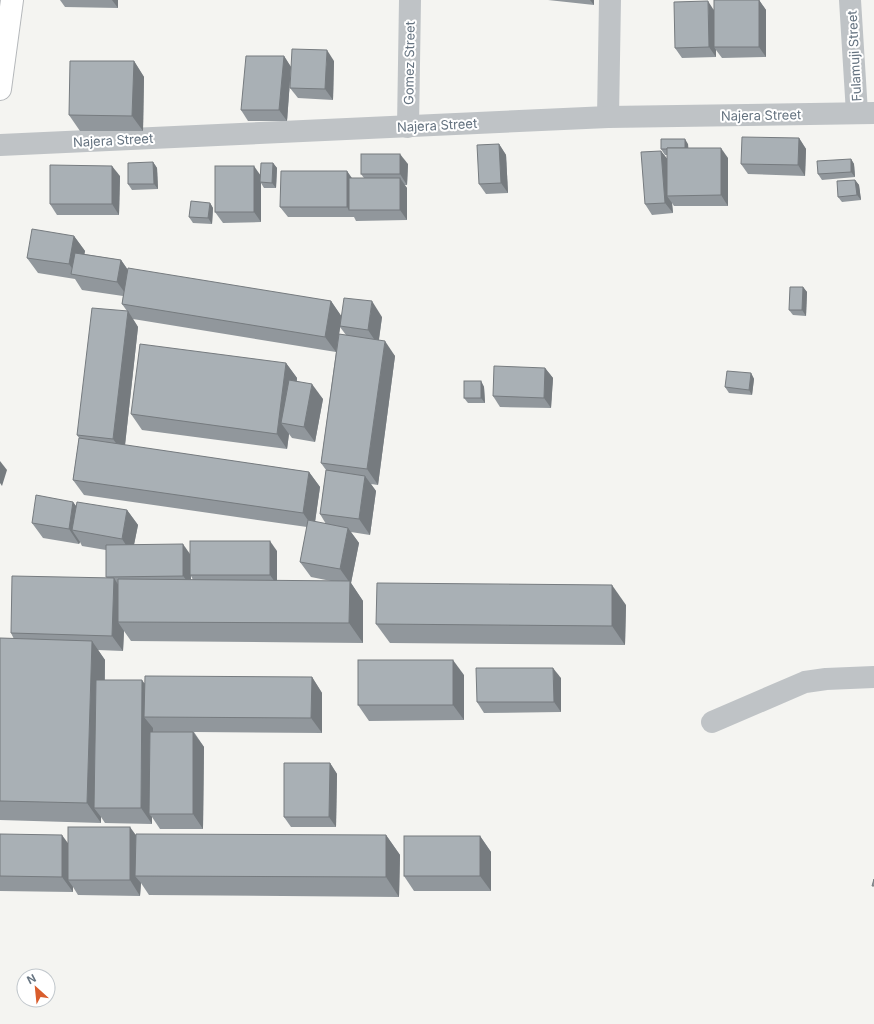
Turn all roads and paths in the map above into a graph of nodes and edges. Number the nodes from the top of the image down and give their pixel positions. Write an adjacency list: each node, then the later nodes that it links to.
1 (12, 0): 5 (highway)
2 (410, 0): 8 (street, Gomez Street)
3 (610, 0): 7 (street)
4 (850, 0): 6 (street, Fulamuji Street)
5 (0, 89)
6 (866, 113): 7 (street, Najera Street)
7 (608, 117): 8 (street, Najera Street)
8 (408, 127): 9 (street, Najera Street)
9 (0, 145)
10 (874, 677): 11 (street)
11 (712, 722)

